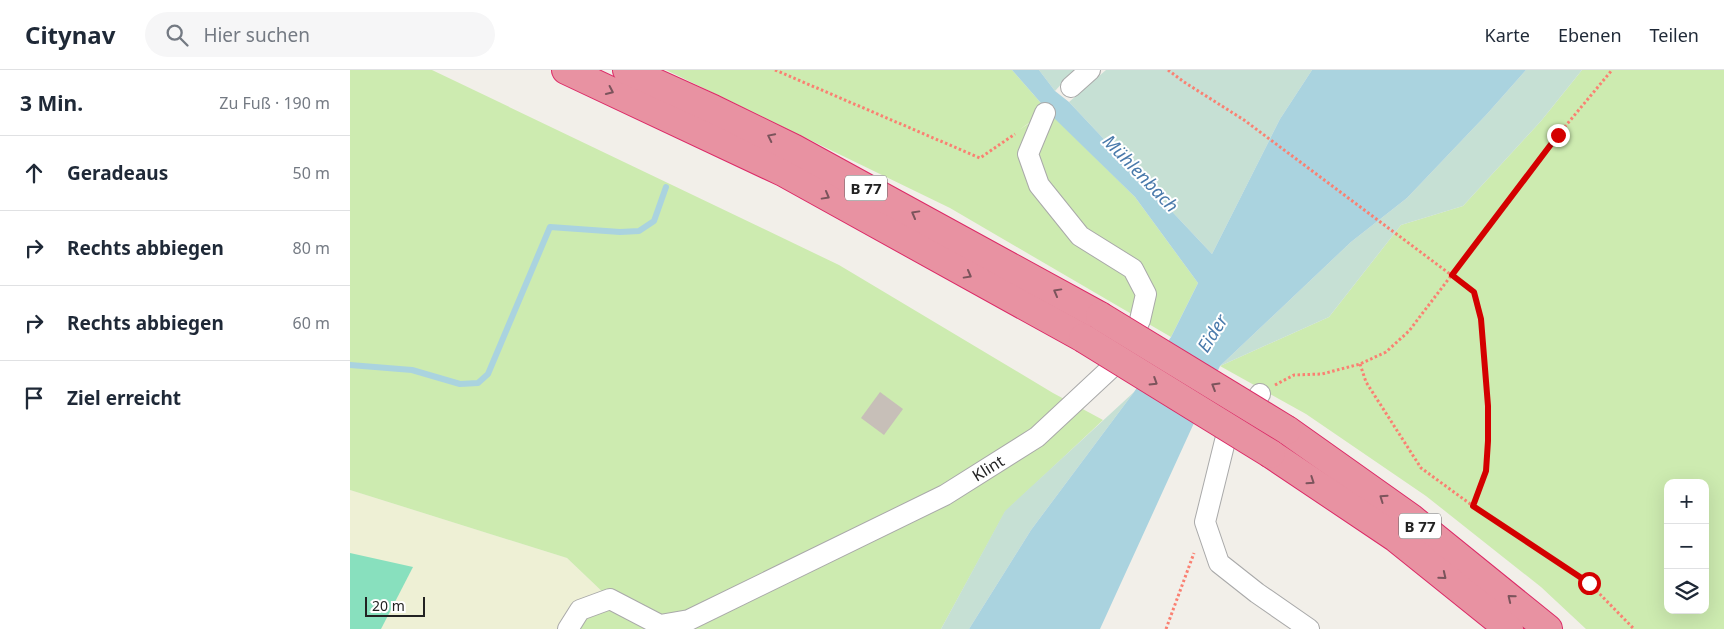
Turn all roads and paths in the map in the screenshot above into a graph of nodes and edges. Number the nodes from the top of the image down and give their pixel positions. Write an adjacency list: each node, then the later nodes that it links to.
1 (566, 70): 17 (highway, B 77, one-way to 17, bridge)
2 (627, 70): 18 (highway, B 77, one-way to 2, bridge)
3 (775, 70): 8 (path)
4 (1090, 70): 7 (street)
5 (1168, 70): 9 (path)
6 (1612, 70): 9 (path)
7 (1071, 87)
8 (1045, 112): 14 (street, Klint)
9 (1452, 275): 10 (path); 12 (path)
10 (1360, 364): 11 (path); 12 (path)
11 (1260, 394): 13 (street)
12 (1473, 506): 19 (path)
13 (1205, 522): 15 (path); 16 (street)
14 (568, 629)
15 (1166, 629)
16 (1309, 629)
17 (1509, 629)
18 (1548, 629)
19 (1634, 629)

